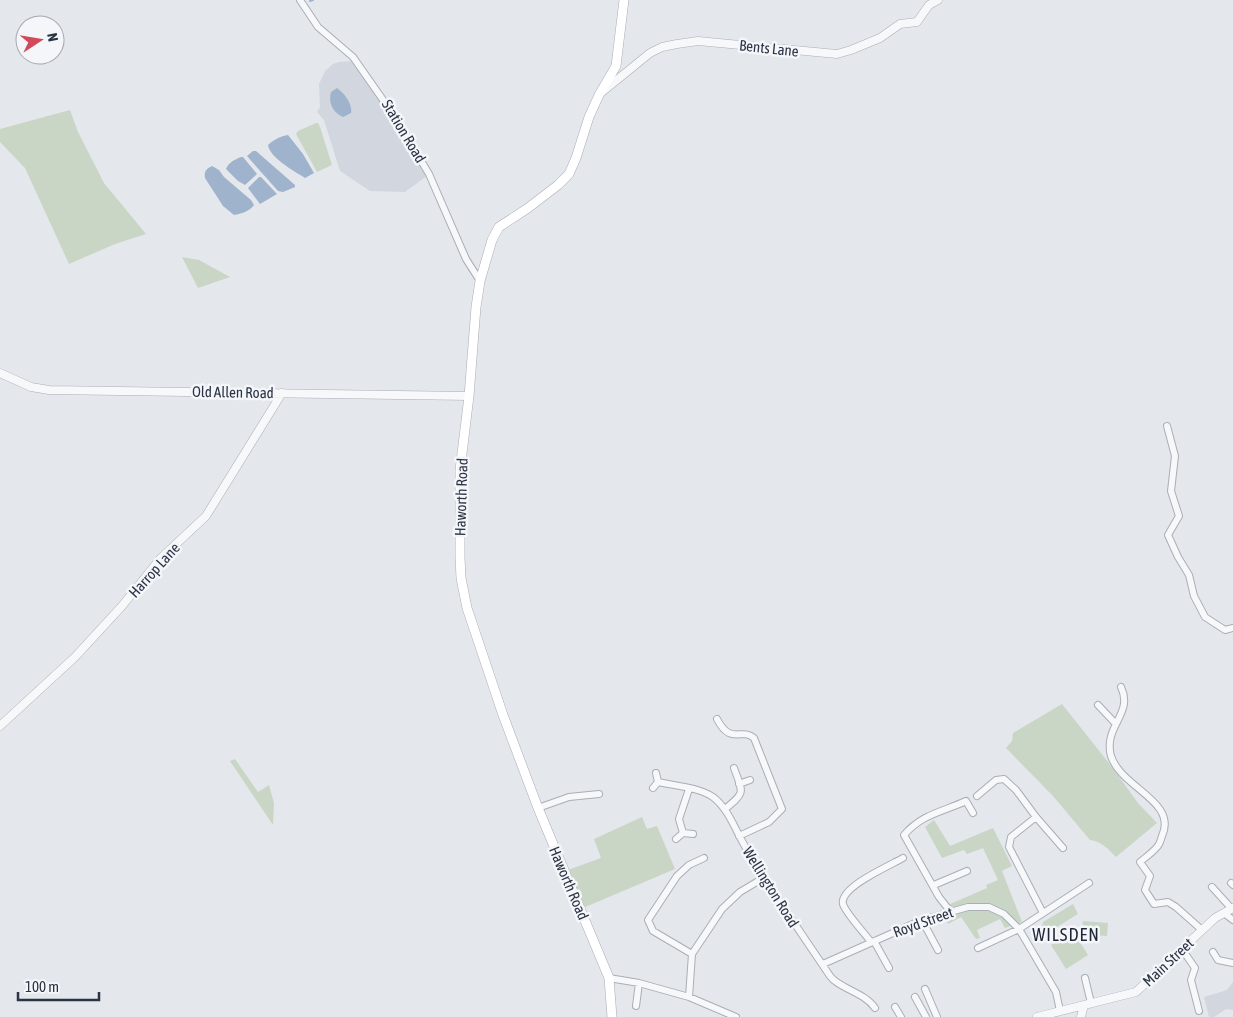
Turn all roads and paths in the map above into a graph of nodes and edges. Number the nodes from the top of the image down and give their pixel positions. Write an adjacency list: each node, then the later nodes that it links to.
1 (300, 0): 5 (street, Station Road)
2 (624, 0): 4 (main road, Haworth Road)
3 (938, 0): 4 (street, Bents Lane)
4 (599, 95): 5 (main road, Haworth Road)
5 (480, 281): 8 (main road, Haworth Road)
6 (0, 373): 7 (street, Old Allen Road)
7 (282, 393): 8 (street, Old Allen Road); 15 (street, Harrop Lane)
8 (469, 396): 23 (main road, Haworth Road)
9 (1167, 426): 10 (street)
10 (1233, 628)
11 (1121, 687): 14 (street)
12 (1098, 705): 14 (street)
13 (717, 719): 29 (street)
14 (1115, 723): 46 (street)
15 (0, 726)
16 (734, 768): 19 (street)
17 (656, 773): 20 (street, Wellington Road)
18 (750, 780): 19 (street)
19 (739, 784): 24 (street)
20 (689, 789): 24 (street, Wellington Road); 27 (street)
21 (599, 794): 23 (street)
22 (977, 796): 26 (street)
23 (538, 808): 56 (main road, Haworth Road)
24 (724, 809): 29 (street, Wellington Road)
25 (974, 813): 37 (street)
26 (1036, 817): 31 (street); 41 (street)
27 (683, 833): 28 (street); 30 (street)
28 (693, 834)
29 (739, 836): 35 (street, Wellington Road)
30 (676, 839)
31 (1063, 848)
32 (704, 858): 52 (street)
33 (904, 858): 47 (street)
34 (967, 872): 37 (street)
35 (765, 877): 52 (street); 54 (street, Wellington Road)
36 (1089, 883): 41 (street)
37 (934, 885): 40 (street)
38 (1212, 887): 39 (street)
39 (1232, 908): 42 (street, Main Street)
40 (950, 911): 43 (street, Royd Street); 45 (street, Royd Street)
41 (1043, 913): 45 (street)
42 (1224, 914): 44 (street); 46 (street, Main Street)
43 (922, 920): 47 (street, Royd Street); 50 (street)
44 (1233, 920)
45 (1019, 929): 48 (street); 67 (street, Royd Street)
46 (1202, 930): 49 (street, Main Street)
47 (872, 942): 54 (street, Royd Street); 55 (street)
48 (978, 948)
49 (1182, 949): 62 (street, Main Street); 68 (street)
50 (938, 950)
51 (1213, 952): 53 (street)
52 (692, 954): 60 (street)
53 (1233, 963)
54 (823, 964): 65 (street, Wellington Road)
55 (889, 968)
56 (609, 978): 58 (street); 71 (main road, Haworth Road)
57 (1084, 978): 62 (street)
58 (639, 983): 60 (street); 63 (street)
59 (925, 989): 66 (street)
60 (690, 997): 69 (street)
61 (915, 997): 70 (street)
62 (1088, 1004): 67 (street, Main Street); 75 (street)
63 (636, 1006)
64 (895, 1007): 72 (street)
65 (875, 1008)
66 (933, 1010): 70 (street); 73 (street)
67 (1060, 1011): 74 (street, Main Street)
68 (1198, 1011)
69 (733, 1016)
70 (925, 1016)
71 (612, 1017)
72 (901, 1017)
73 (936, 1017)
74 (1036, 1017)
75 (1081, 1017)

